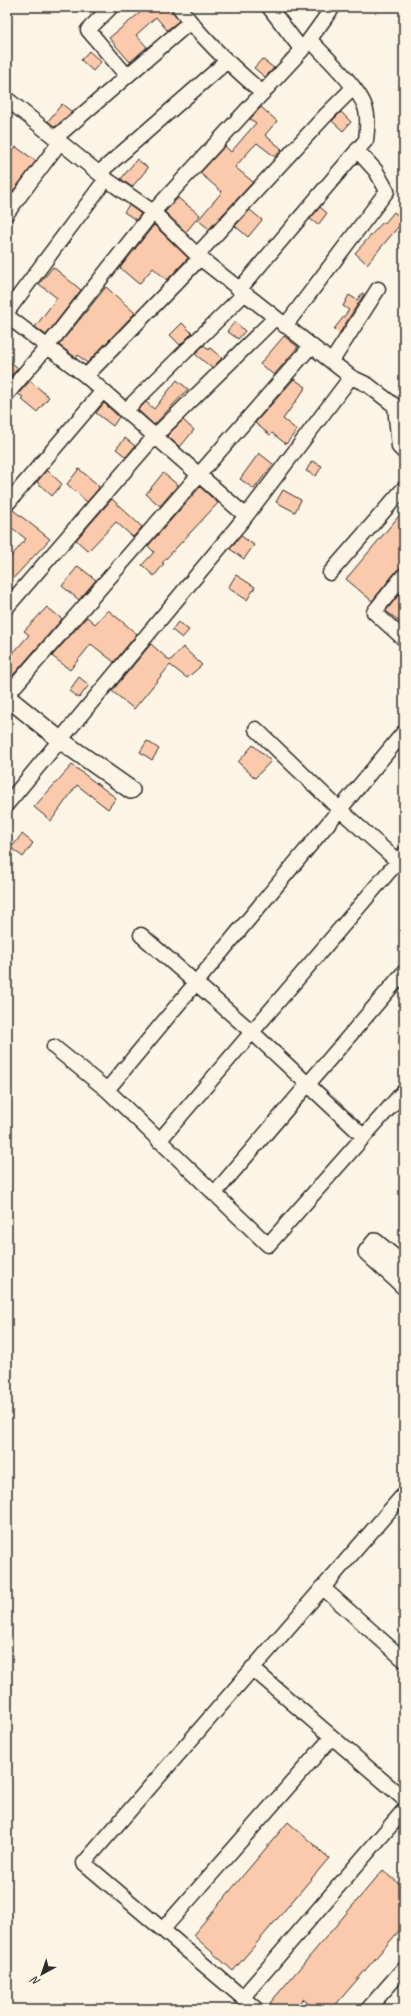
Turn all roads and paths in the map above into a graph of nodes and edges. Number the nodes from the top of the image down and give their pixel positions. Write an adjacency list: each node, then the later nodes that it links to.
1 (111, 7): 8 (street)
2 (179, 7): 5 (street)
3 (269, 7): 6 (street)
4 (330, 8): 6 (street)
5 (190, 22): 7 (street); 8 (street)
6 (306, 45): 9 (street); 10 (street)
7 (226, 62): 10 (street); 14 (street)
8 (127, 76): 12 (street)
9 (353, 88): 13 (street); 17 (street)
10 (263, 93): 15 (street)
11 (7, 99): 12 (street)
12 (58, 140): 14 (street); 16 (street)
13 (357, 150): 19 (street); 22 (street)
14 (102, 176): 15 (street); 20 (street)
15 (153, 212): 17 (street); 24 (street)
16 (7, 213)
17 (198, 257): 19 (street); 26 (street)
18 (378, 289): 25 (street)
19 (242, 292): 22 (street); 30 (street)
20 (7, 312)
21 (7, 316): 24 (street)
22 (280, 322): 23 (street); 31 (street)
23 (311, 346): 25 (street); 33 (street)
24 (47, 347): 26 (street); 29 (street)
25 (332, 361): 27 (street)
26 (86, 376): 28 (street)
27 (351, 377): 32 (street); 36 (street)
28 (102, 392): 30 (street); 35 (street)
29 (7, 394)
30 (125, 411): 31 (street)
31 (155, 436): 33 (street); 39 (street)
32 (404, 452)
33 (198, 474): 36 (street); 41 (street)
34 (404, 488): 37 (street)
35 (7, 504)
36 (246, 516): 44 (street)
37 (330, 573)
38 (404, 575): 40 (street)
39 (7, 607)
40 (404, 639)
41 (7, 696): 44 (street)
42 (256, 729): 47 (street)
43 (404, 732): 47 (street)
44 (60, 740): 45 (street); 46 (street)
45 (131, 790)
46 (7, 804)
47 (339, 809): 48 (street); 51 (street)
48 (402, 861): 52 (street)
49 (141, 935): 51 (street)
50 (404, 972): 54 (street)
51 (195, 983): 52 (street); 55 (street)
52 (252, 1032): 54 (street); 58 (street)
53 (54, 1047): 55 (street)
54 (308, 1084): 57 (street); 59 (street)
55 (106, 1090): 58 (street)
56 (404, 1091): 57 (street)
57 (364, 1137): 59 (street)
58 (160, 1141): 59 (street)
59 (214, 1194)
60 (404, 1266): 61 (street)
61 (404, 1286)
62 (404, 1494): 63 (street)
63 (322, 1587): 64 (street); 65 (street)
64 (402, 1655)
65 (252, 1668): 66 (street); 69 (street)
66 (332, 1737): 67 (street); 69 (street)
67 (404, 1798)
68 (404, 1810): 71 (street)
69 (163, 1929): 71 (street)
70 (404, 1968): 73 (street)
71 (242, 1997): 72 (street)
72 (256, 2009)
73 (368, 2009)

